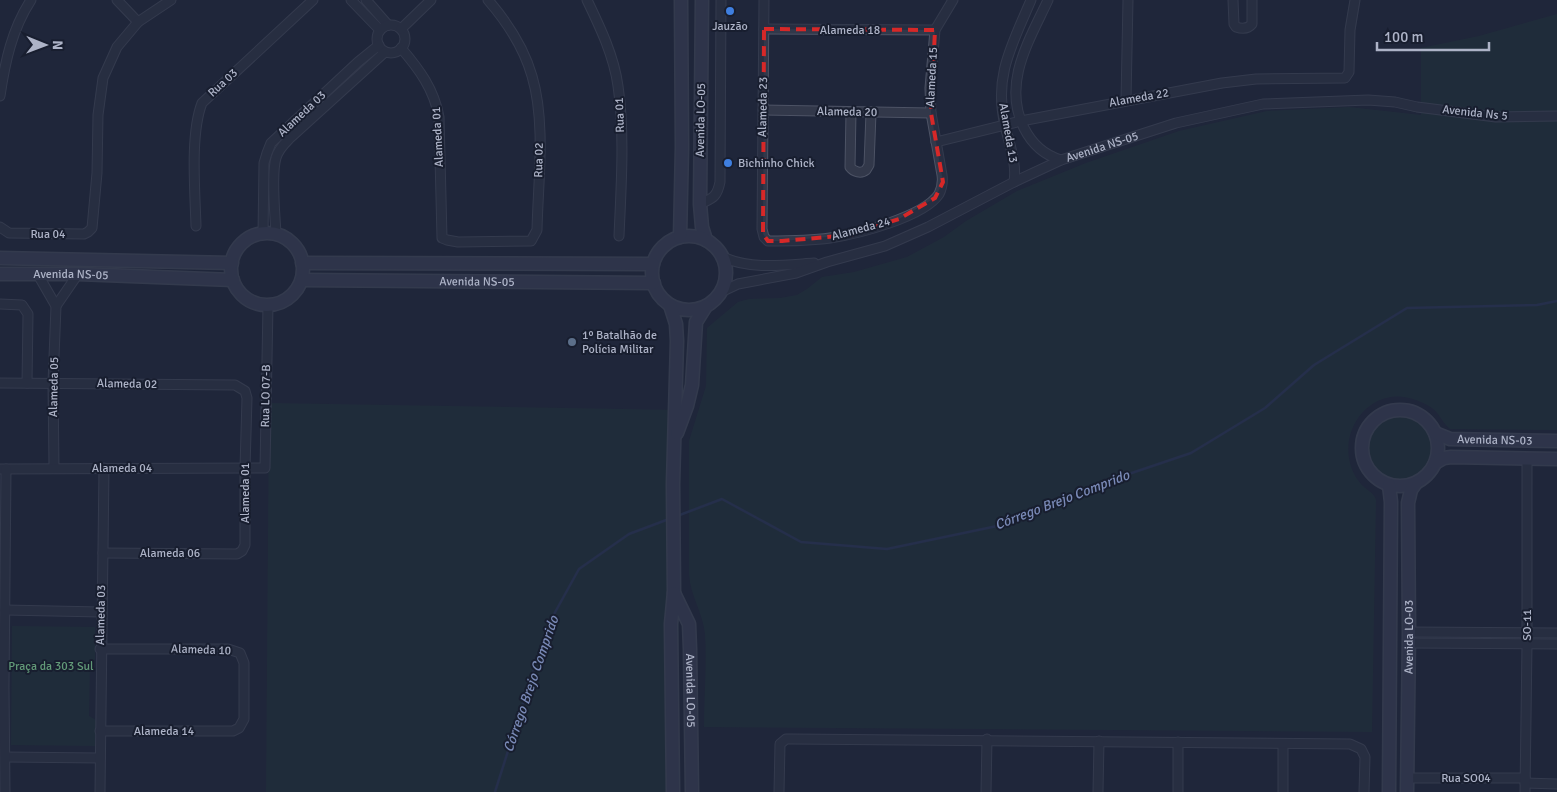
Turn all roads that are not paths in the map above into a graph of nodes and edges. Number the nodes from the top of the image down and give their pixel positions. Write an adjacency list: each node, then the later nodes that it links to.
1 (31, 0): 29 (street)
2 (117, 0): 22 (street)
3 (171, 0): 21 (street)
4 (313, 0): 44 (street, Rua 03)
5 (351, 0): 23 (street)
6 (366, 0): 23 (street)
7 (431, 0): 24 (street)
8 (488, 0): 49 (street, Rua 02)
9 (587, 0): 47 (street, Rua 01)
10 (681, 0): 48 (street, Avenida LO-05)
11 (702, 0): 43 (street, Avenida LO-05)
12 (721, 0): 43 (street)
13 (764, 0): 25 (street, Alameda 23)
14 (953, 0): 26 (street, Alameda 15)
15 (1031, 0): 38 (street, Alameda 13)
16 (1048, 0): 37 (street, Alameda 13)
17 (1128, 0): 30 (street)
18 (1233, 0): 19 (street)
19 (1252, 0)
20 (1355, 0): 30 (street, Alameda 22)
21 (164, 3): 22 (street)
22 (138, 22): 45 (street, Rua 04)
23 (384, 28): 24 (street); 27 (street)
24 (401, 29): 28 (street)
25 (764, 29): 26 (street, Alameda 18); 32 (street, Alameda 23)
26 (935, 30): 35 (street, Alameda 15)
27 (382, 48): 28 (street); 46 (street, Alameda 03)
28 (402, 48): 49 (street, Alameda 01)
29 (0, 96)
30 (1126, 100): 37 (street, Alameda 22)
31 (1394, 102): 36 (street, Avenida Ns 5); 40 (street, Avenida NS-05)
32 (763, 110): 33 (street, Alameda 20); 51 (street, Alameda 23)
33 (851, 112): 34 (street, Alameda 20); 34 (street)
34 (871, 113): 35 (street, Alameda 20)
35 (931, 113): 39 (street, Alameda 15)
36 (1557, 116)
37 (1021, 121): 38 (street, Alameda 22); 40 (street, Alameda 13)
38 (1005, 125): 39 (street, Alameda 22); 41 (street, Alameda 13)
39 (936, 142): 42 (street, Alameda 15)
40 (1061, 160): 41 (street, Avenida NS-05)
41 (1014, 182): 55 (street, Avenida NS-05)
42 (942, 188): 51 (street, Alameda 24)
43 (700, 204): 50 (street, Avenida LO-05)
44 (196, 226)
45 (0, 227)
46 (270, 234): 54 (street); 56 (street)
47 (619, 236)
48 (680, 237): 50 (street); 57 (street)
49 (442, 238)
50 (706, 240): 52 (street)
51 (768, 241)
52 (723, 257): 55 (street, Avenida NS-05); 64 (street)
53 (0, 258): 56 (street, Avenida NS-05)
54 (302, 262): 57 (street, Avenida NS-05); 62 (street)
55 (827, 262): 64 (street, Avenida NS-05)
56 (232, 263): 61 (street)
57 (653, 264): 63 (street)
58 (37, 273): 59 (street, Avenida NS-05); 60 (street, Avenida NS-05); 68 (street)
59 (0, 274)
60 (78, 274): 61 (street, Avenida NS-05); 68 (street)
61 (233, 280): 66 (street)
62 (302, 280): 63 (street, Avenida NS-05); 66 (street)
63 (654, 283): 67 (street)
64 (721, 292): 69 (street)
65 (0, 304): 71 (street)
66 (268, 304): 82 (street, Rua LO 07-B)
67 (670, 305): 69 (street); 75 (street, Avenida LO-05)
68 (56, 306): 72 (street, Alameda 05)
69 (706, 306): 75 (street, Avenida LO-05)
70 (0, 383): 71 (street, Alameda 02)
71 (27, 383): 72 (street, Alameda 02)
72 (53, 383): 73 (street, Alameda 02); 80 (street, Alameda 05)
73 (248, 398): 82 (street, Alameda 01)
74 (1434, 433): 76 (street, Avenida NS-03); 79 (street); 85 (street)
75 (676, 436): 88 (street, Avenida LO-05)
76 (1557, 441)
77 (1527, 459): 78 (street, Avenida NS-03); 79 (street, Avenida NS-03); 91 (street, SO-11)
78 (1557, 459)
79 (1435, 462): 84 (street)
80 (54, 468): 81 (street, Alameda 04); 83 (street, Alameda 04)
81 (104, 468): 82 (street, Alameda 04); 86 (street, Alameda 03)
82 (245, 468): 87 (street, Alameda 01)
83 (3, 469): 89 (street)
84 (1416, 483): 85 (street); 93 (street, Avenida LO-03)
85 (1389, 484): 119 (street, Avenida LO-03)
86 (103, 553): 87 (street, Alameda 06); 90 (street, Alameda 03)
87 (237, 554)
88 (674, 592): 111 (street, Avenida LO-05); 112 (street, Avenida LO-05)
89 (6, 610): 90 (street); 97 (street)
90 (101, 612): 96 (street, Alameda 03)
91 (1527, 632): 92 (street); 93 (street); 94 (street, SO-11)
92 (1557, 633)
93 (1409, 638): 94 (street); 106 (street, Avenida LO-03)
94 (1527, 644): 95 (street); 107 (street, SO-11)
95 (1557, 644)
96 (100, 649): 98 (street, Alameda 03); 99 (street, Alameda 10)
97 (2, 688): 104 (street)
98 (100, 731): 99 (street, Alameda 14); 105 (street, Alameda 03)
99 (227, 732)
100 (987, 740): 101 (street); 113 (street); 114 (street)
101 (1099, 741): 102 (street); 115 (street)
102 (1178, 742): 103 (street); 116 (street)
103 (1283, 744): 117 (street); 118 (street)
104 (6, 757): 105 (street); 109 (street)
105 (100, 758): 110 (street, Alameda 03)
106 (1407, 778): 107 (street, Rua SO04); 120 (street, Avenida LO-03)
107 (1525, 784): 108 (street, Rua SO04)
108 (1557, 784)
109 (6, 792)
110 (100, 792)
111 (673, 792)
112 (692, 792)
113 (778, 792)
114 (986, 792)
115 (1098, 792)
116 (1178, 792)
117 (1283, 792)
118 (1364, 792)
119 (1389, 792)
120 (1407, 792)

